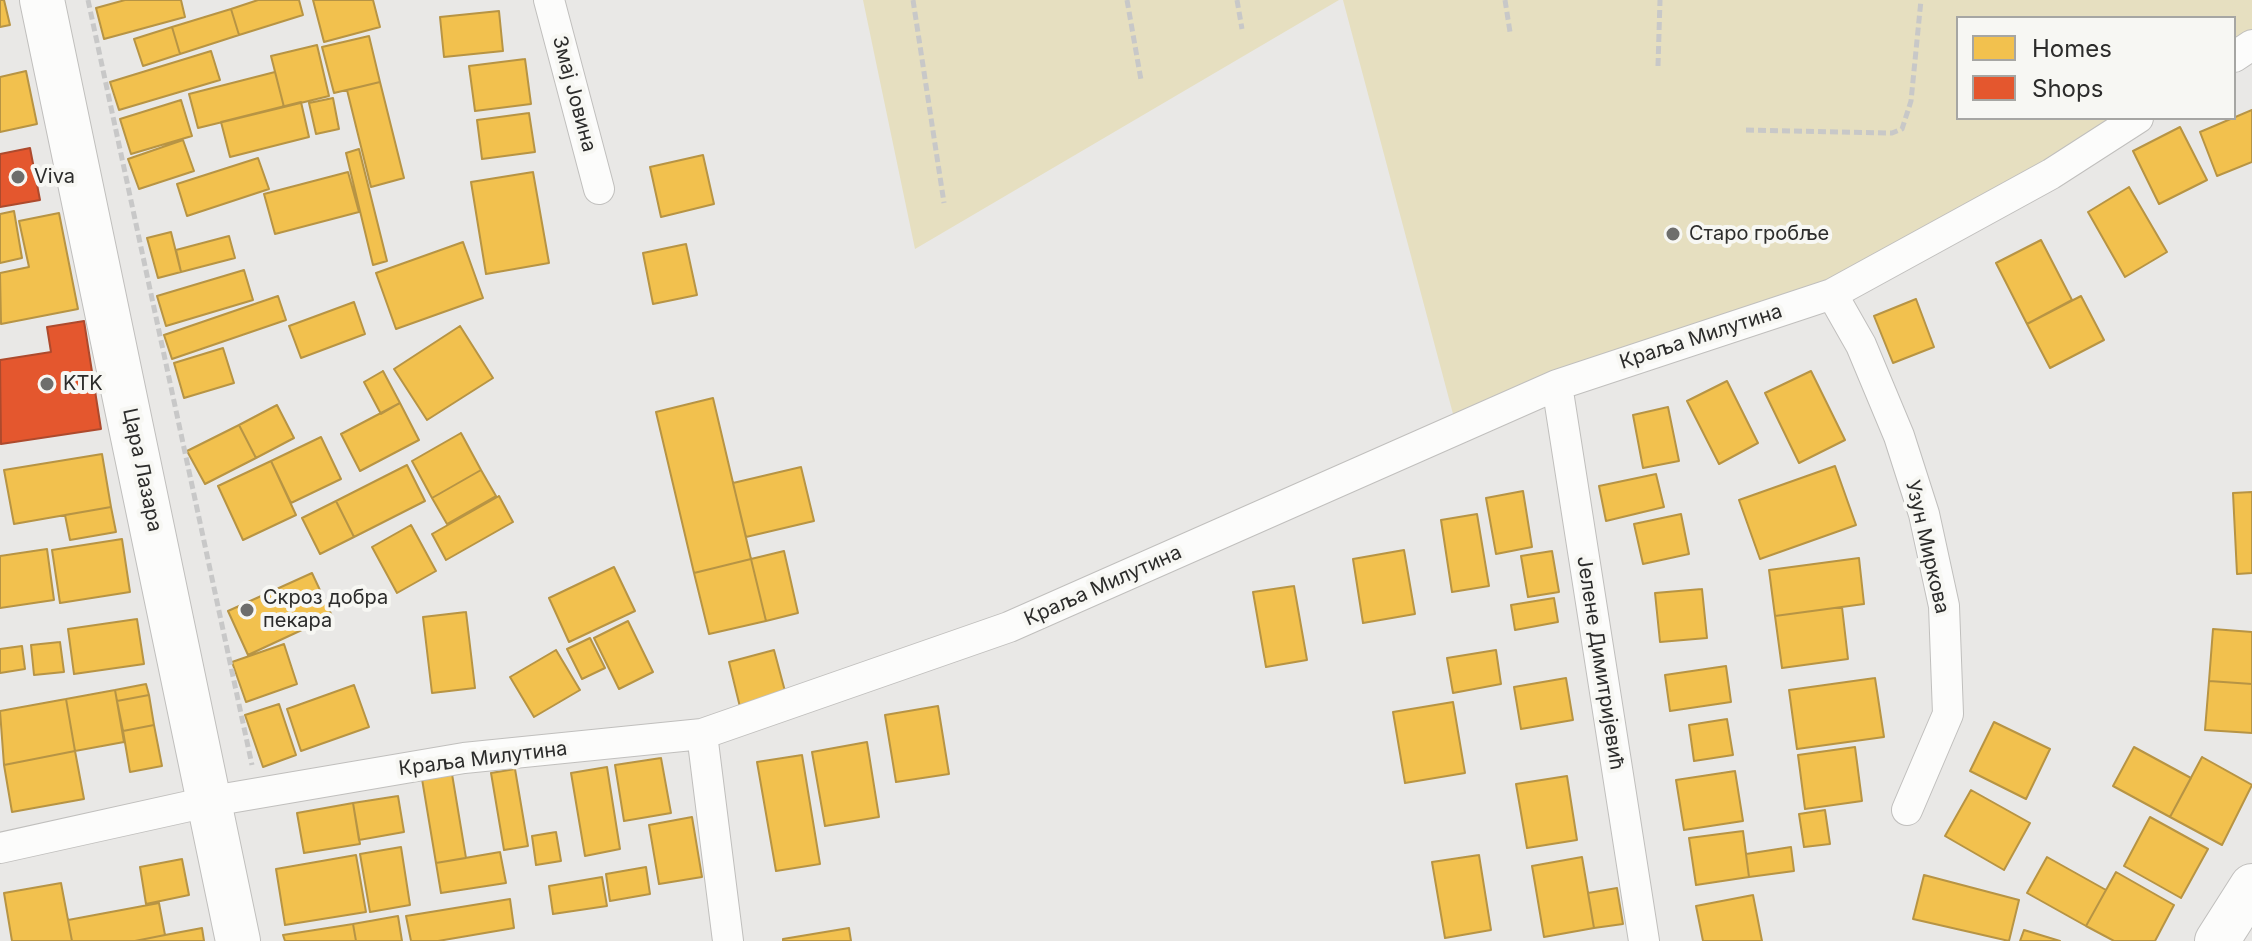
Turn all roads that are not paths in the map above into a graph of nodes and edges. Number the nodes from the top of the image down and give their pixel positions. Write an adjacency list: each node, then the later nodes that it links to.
1 (42, 0): 8 (main road, Цара Лазара)
2 (549, 0): 4 (street, Змај Јовина)
3 (2135, 120): 5 (street, Краља Милутина)
4 (599, 189)
5 (1832, 294): 6 (street, Краља Милутина); 9 (street, Узун Миркова)
6 (1557, 385): 7 (street, Краља Милутина); 14 (street, Јелене Димитријевић)
7 (702, 734): 8 (street, Краља Милутина); 13 (street)
8 (212, 801): 10 (street, Краља Милутина); 12 (main road, Цара Лазара)
9 (1907, 810)
10 (0, 848)
11 (2252, 886): 15 (main road)
12 (238, 941)
13 (728, 941)
14 (1644, 941)
15 (2217, 941)

